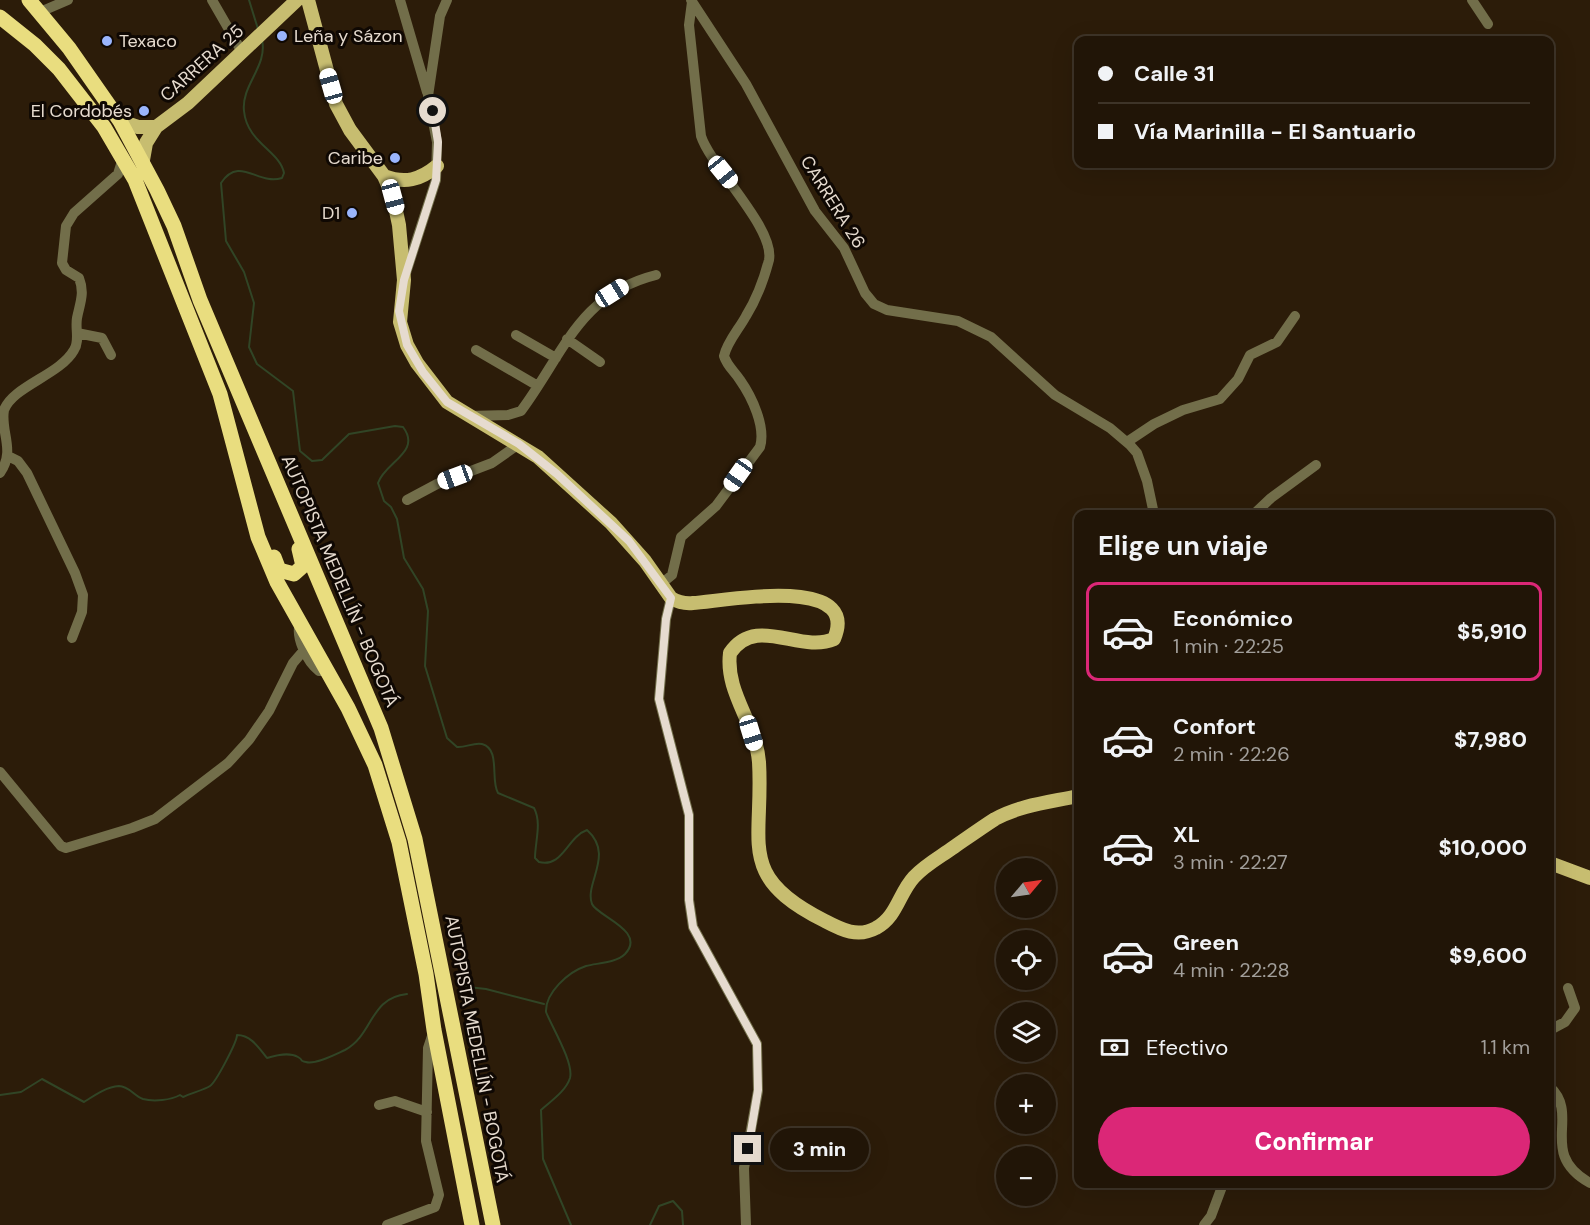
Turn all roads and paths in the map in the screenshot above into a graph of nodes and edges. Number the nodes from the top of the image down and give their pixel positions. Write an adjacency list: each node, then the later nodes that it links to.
1 (29, 0): 10 (highway, AUTOPISTA MEDELLÍN - BOGOTÁ)
2 (68, 0): 10 (street)
3 (212, 0): 13 (street)
4 (297, 0): 13 (main road, CARRERA 25)
5 (308, 0): 20 (main road)
6 (400, 0): 14 (street)
7 (447, 0): 14 (street)
8 (1472, 0): 12 (street)
9 (691, 1): 33 (street, CARRERA 26); 43 (street)
10 (40, 12): 15 (highway, AUTOPISTA MEDELLÍN - BOGOTÁ)
11 (0, 17): 17 (highway, AUTOPISTA MEDELLÍN - BOGOTÁ)
12 (1488, 24)
13 (242, 52): 16 (main road, CARRERA 25)
14 (428, 96): 19 (street)
15 (120, 121): 16 (main road, CARRERA 25); 18 (highway, AUTOPISTA MEDELLÍN - BOGOTÁ)
16 (156, 127): 18 (main road, CARRERA 25)
17 (123, 158): 24 (street); 38 (highway, AUTOPISTA MEDELLÍN - BOGOTÁ)
18 (143, 160): 39 (highway, AUTOPISTA MEDELLÍN - BOGOTÁ)
19 (437, 166): 20 (main road); 22 (street)
20 (384, 176): 22 (main road)
21 (656, 275): 26 (street)
22 (404, 280): 32 (main road)
23 (1295, 316): 33 (street)
24 (78, 333): 28 (street); 35 (street)
25 (516, 335): 29 (street)
26 (567, 339): 29 (street); 30 (street)
27 (476, 350): 31 (street)
28 (111, 355)
29 (556, 358): 31 (street)
30 (600, 362)
31 (538, 386): 32 (street)
32 (467, 416): 34 (main road)
33 (1127, 442): 41 (street)
34 (519, 444): 40 (street); 43 (main road)
35 (8, 456): 37 (street); 46 (street)
36 (1316, 465): 42 (street)
37 (0, 473)
38 (242, 484): 39 (highway); 45 (highway, AUTOPISTA MEDELLÍN - BOGOTÁ)
39 (284, 494): 63 (highway, AUTOPISTA MEDELLÍN - BOGOTÁ)
40 (407, 500)
41 (1153, 510)
42 (1258, 510)
43 (661, 584): 44 (main road)
44 (671, 598): 50 (main road); 64 (street)
45 (300, 622): 47 (street); 48 (highway, AUTOPISTA MEDELLÍN - BOGOTÁ)
46 (72, 638)
47 (305, 649): 48 (street); 49 (street)
48 (326, 671): 55 (highway, AUTOPISTA MEDELLÍN - BOGOTÁ)
49 (0, 772)
50 (1074, 797)
51 (1554, 864): 52 (main road)
52 (1590, 878)
53 (1568, 988): 54 (street)
54 (1554, 1028)
55 (434, 1030): 58 (street); 61 (highway, AUTOPISTA MEDELLÍN - BOGOTÁ)
56 (1554, 1092): 59 (street)
57 (379, 1105): 58 (street)
58 (427, 1112): 62 (street)
59 (1590, 1183)
60 (1222, 1188): 65 (street)
61 (468, 1222)
62 (387, 1225)
63 (493, 1225)
64 (746, 1225)
65 (1204, 1225)

